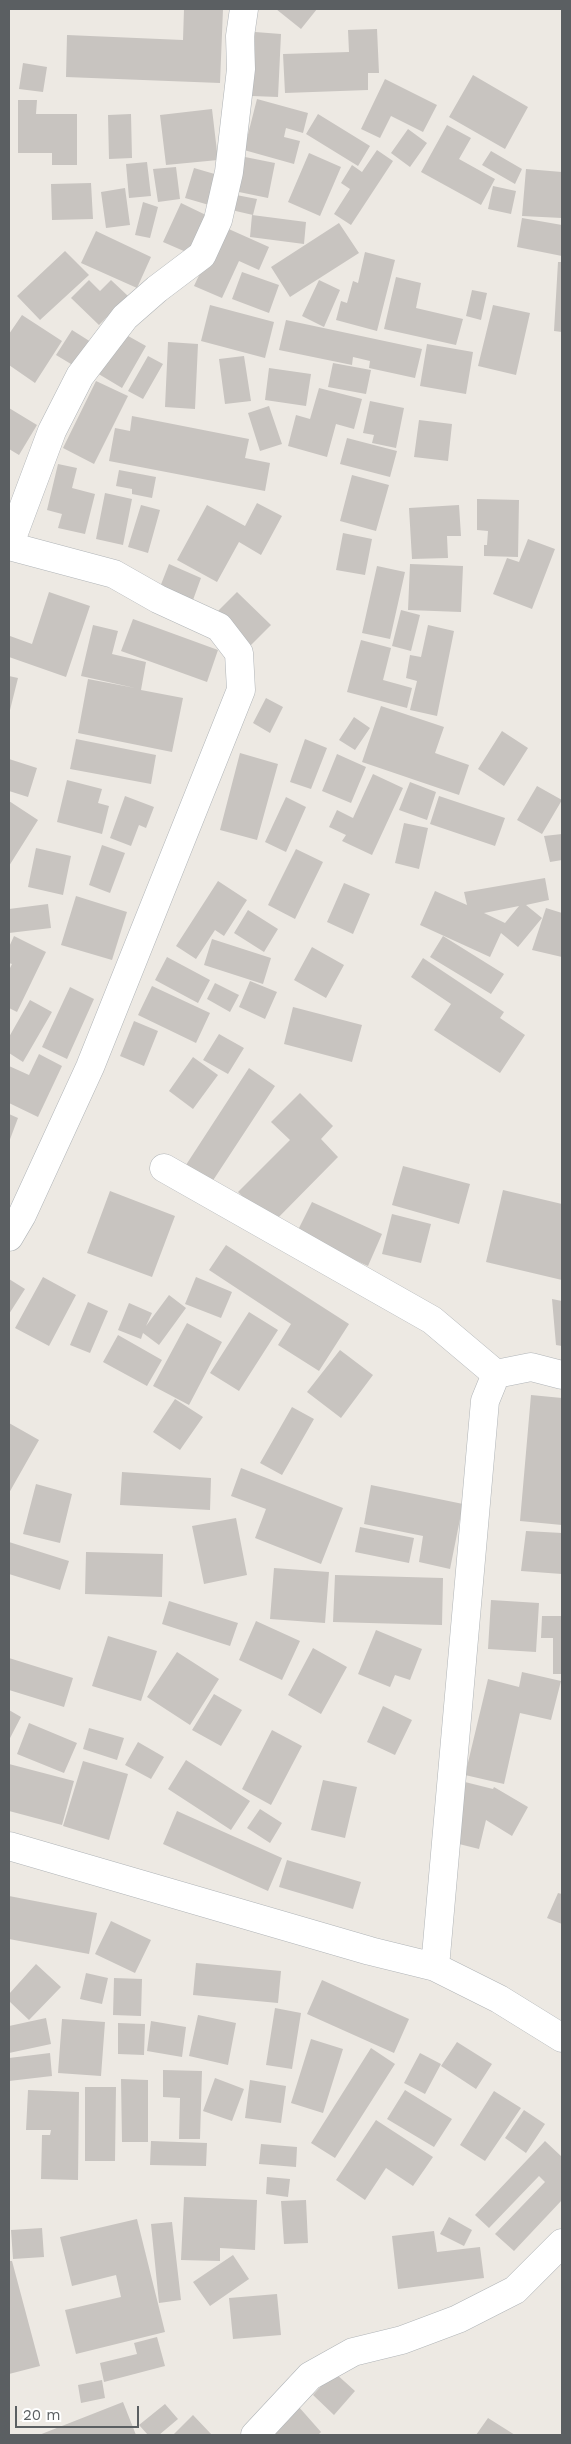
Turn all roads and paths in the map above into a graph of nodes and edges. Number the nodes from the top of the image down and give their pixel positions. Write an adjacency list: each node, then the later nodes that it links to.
1 (244, 9): 2 (street)
2 (9, 546): 4 (street)
3 (164, 1168): 5 (street)
4 (9, 1237)
5 (496, 1374): 6 (street); 8 (street)
6 (562, 1376)
7 (9, 1846): 8 (street)
8 (435, 1967): 9 (street)
9 (562, 2038)
10 (562, 2243): 11 (street)
11 (255, 2435)

